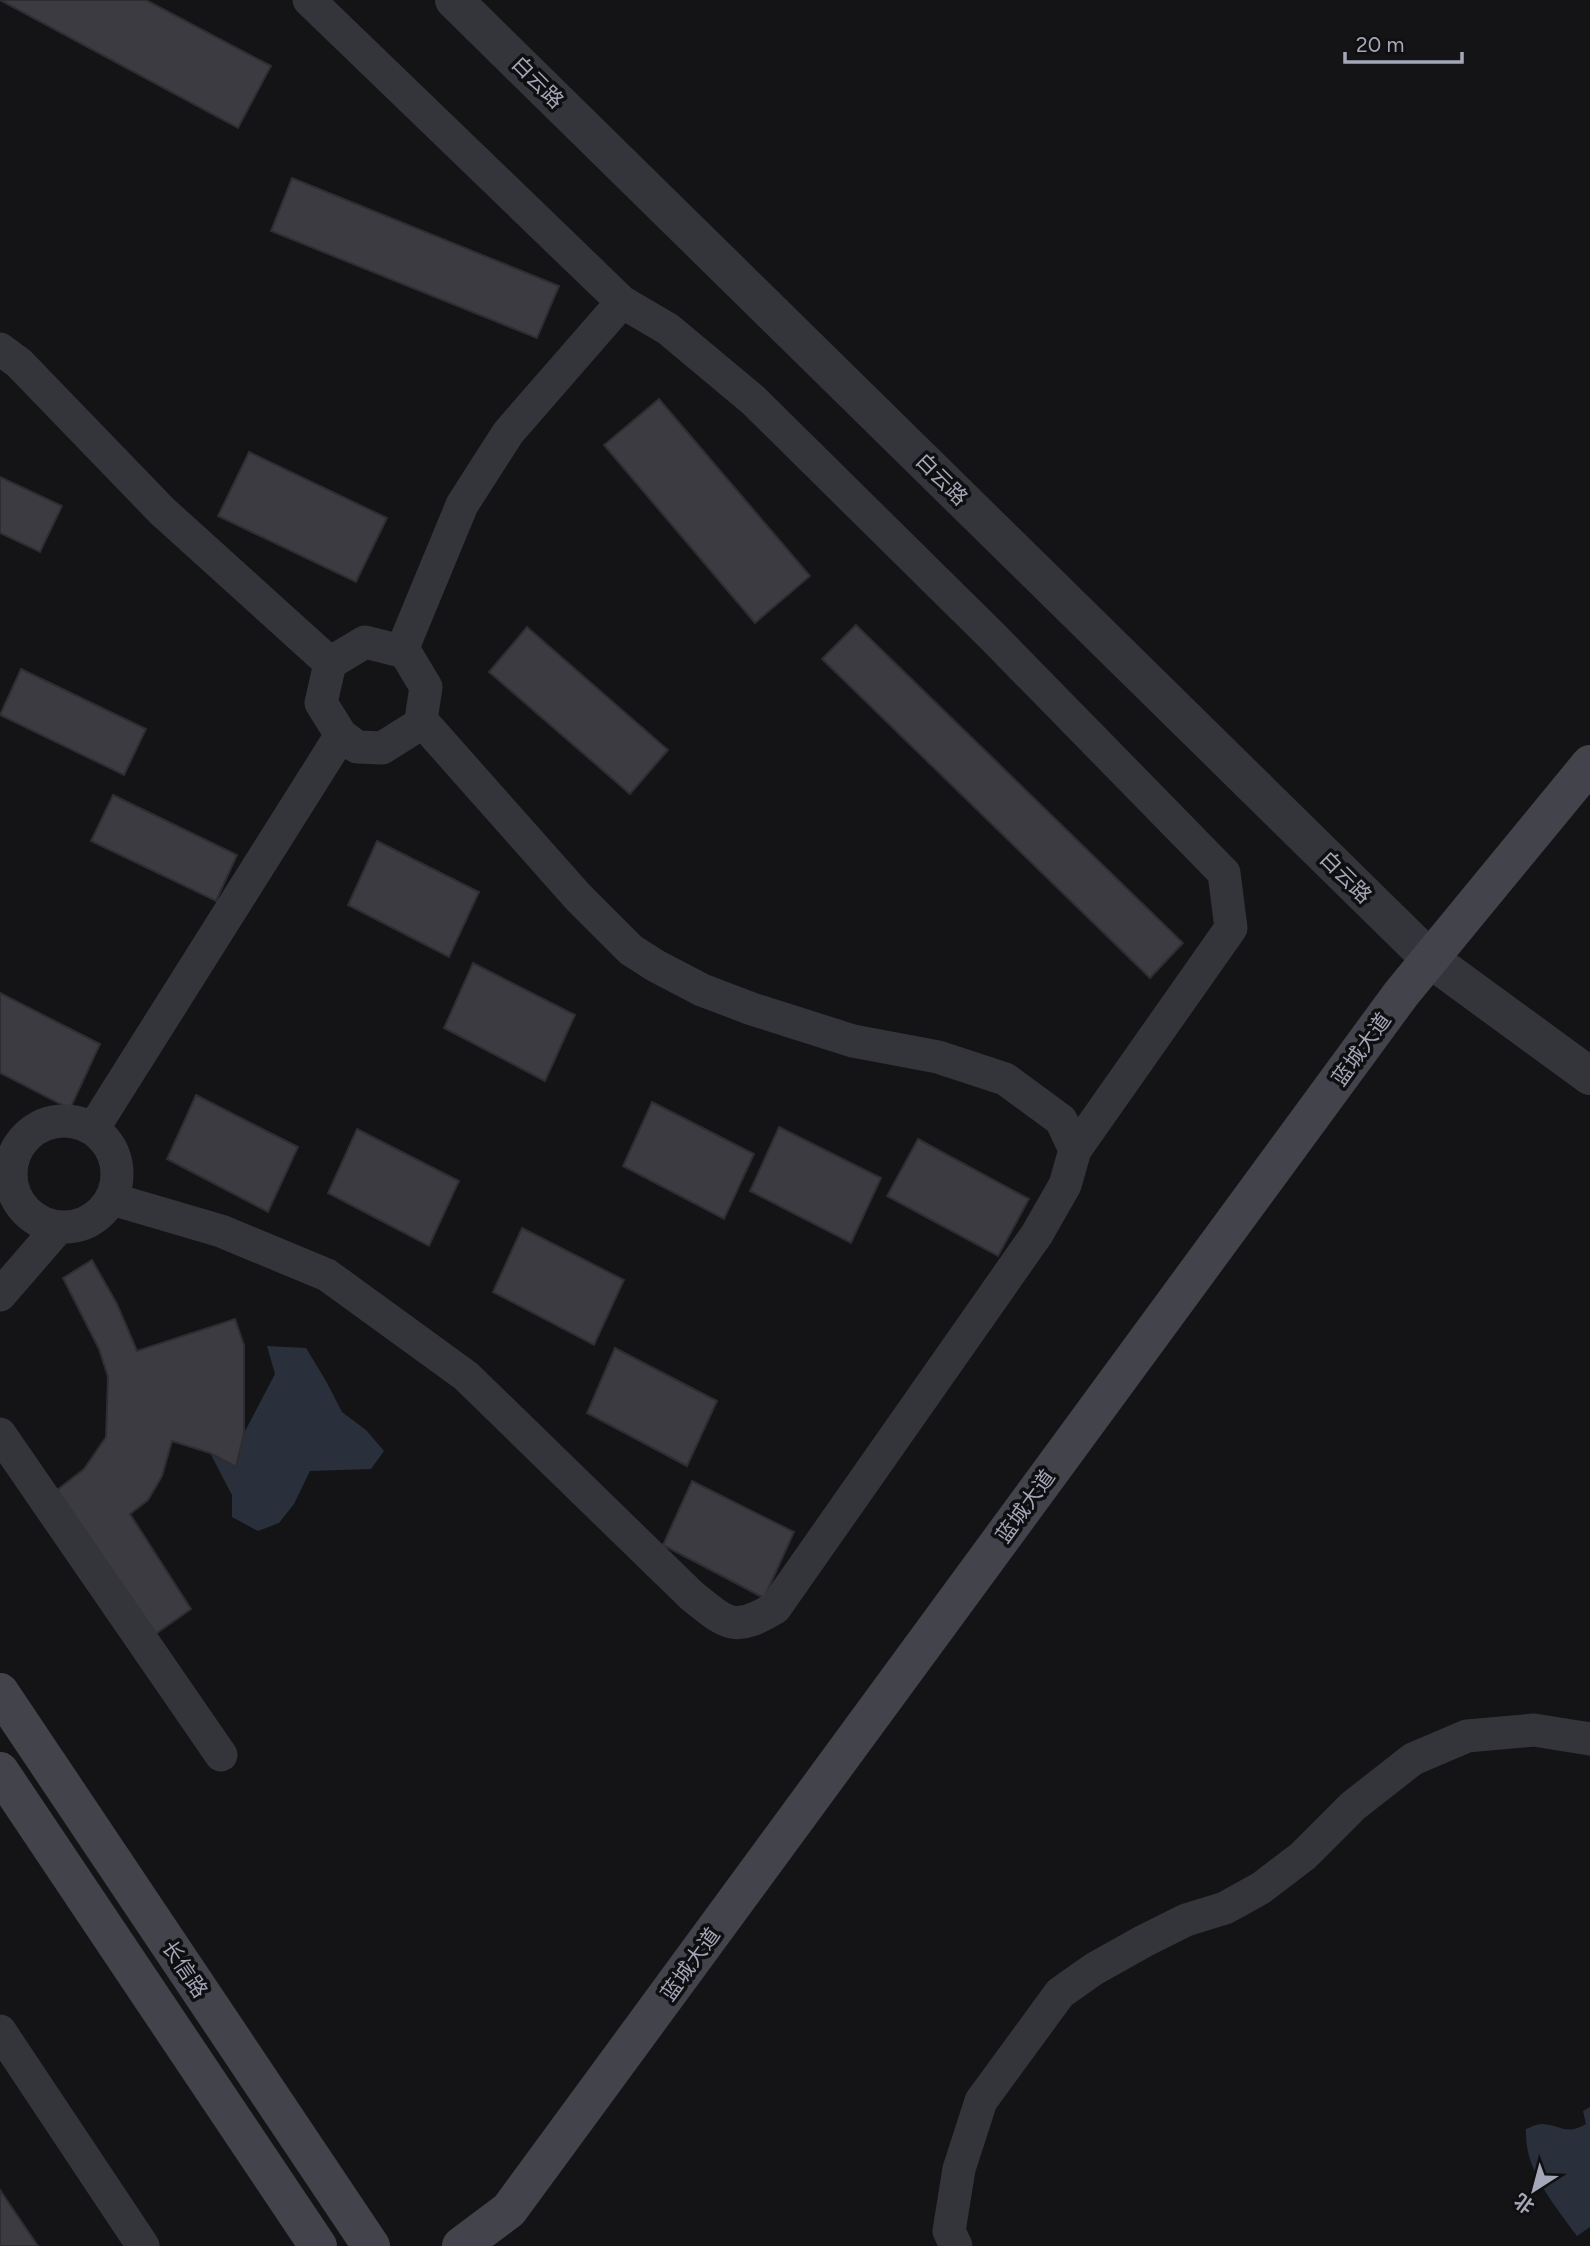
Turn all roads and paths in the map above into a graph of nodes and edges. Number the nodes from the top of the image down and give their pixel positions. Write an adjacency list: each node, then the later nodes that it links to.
1 (309, 0): 3 (street)
2 (454, 0): 10 (street, 白云路)
3 (622, 302): 5 (street); 14 (street)
4 (0, 349): 6 (street)
5 (402, 650): 6 (street); 7 (street)
6 (330, 663): 8 (street)
7 (421, 720): 8 (street); 14 (street)
8 (341, 735): 12 (street)
9 (1590, 764): 10 (main road, 蓝城大道)
10 (1430, 959): 11 (street, 白云路); 28 (main road, 蓝城大道)
11 (1590, 1076)
12 (93, 1129): 13 (street); 15 (street)
13 (11, 1139): 16 (street)
14 (1075, 1150): 15 (street)
15 (112, 1199): 17 (street)
16 (9, 1211): 17 (street)
17 (58, 1228): 18 (street)
18 (0, 1295)
19 (0, 1434): 22 (street)
20 (0, 1692): 27 (main road, 长信路)
21 (1590, 1739): 29 (street)
22 (221, 1755)
23 (0, 1771): 26 (main road, 长信路)
24 (0, 2031): 25 (street)
25 (143, 2246)
26 (318, 2246)
27 (371, 2246)
28 (461, 2246)
29 (956, 2246)

